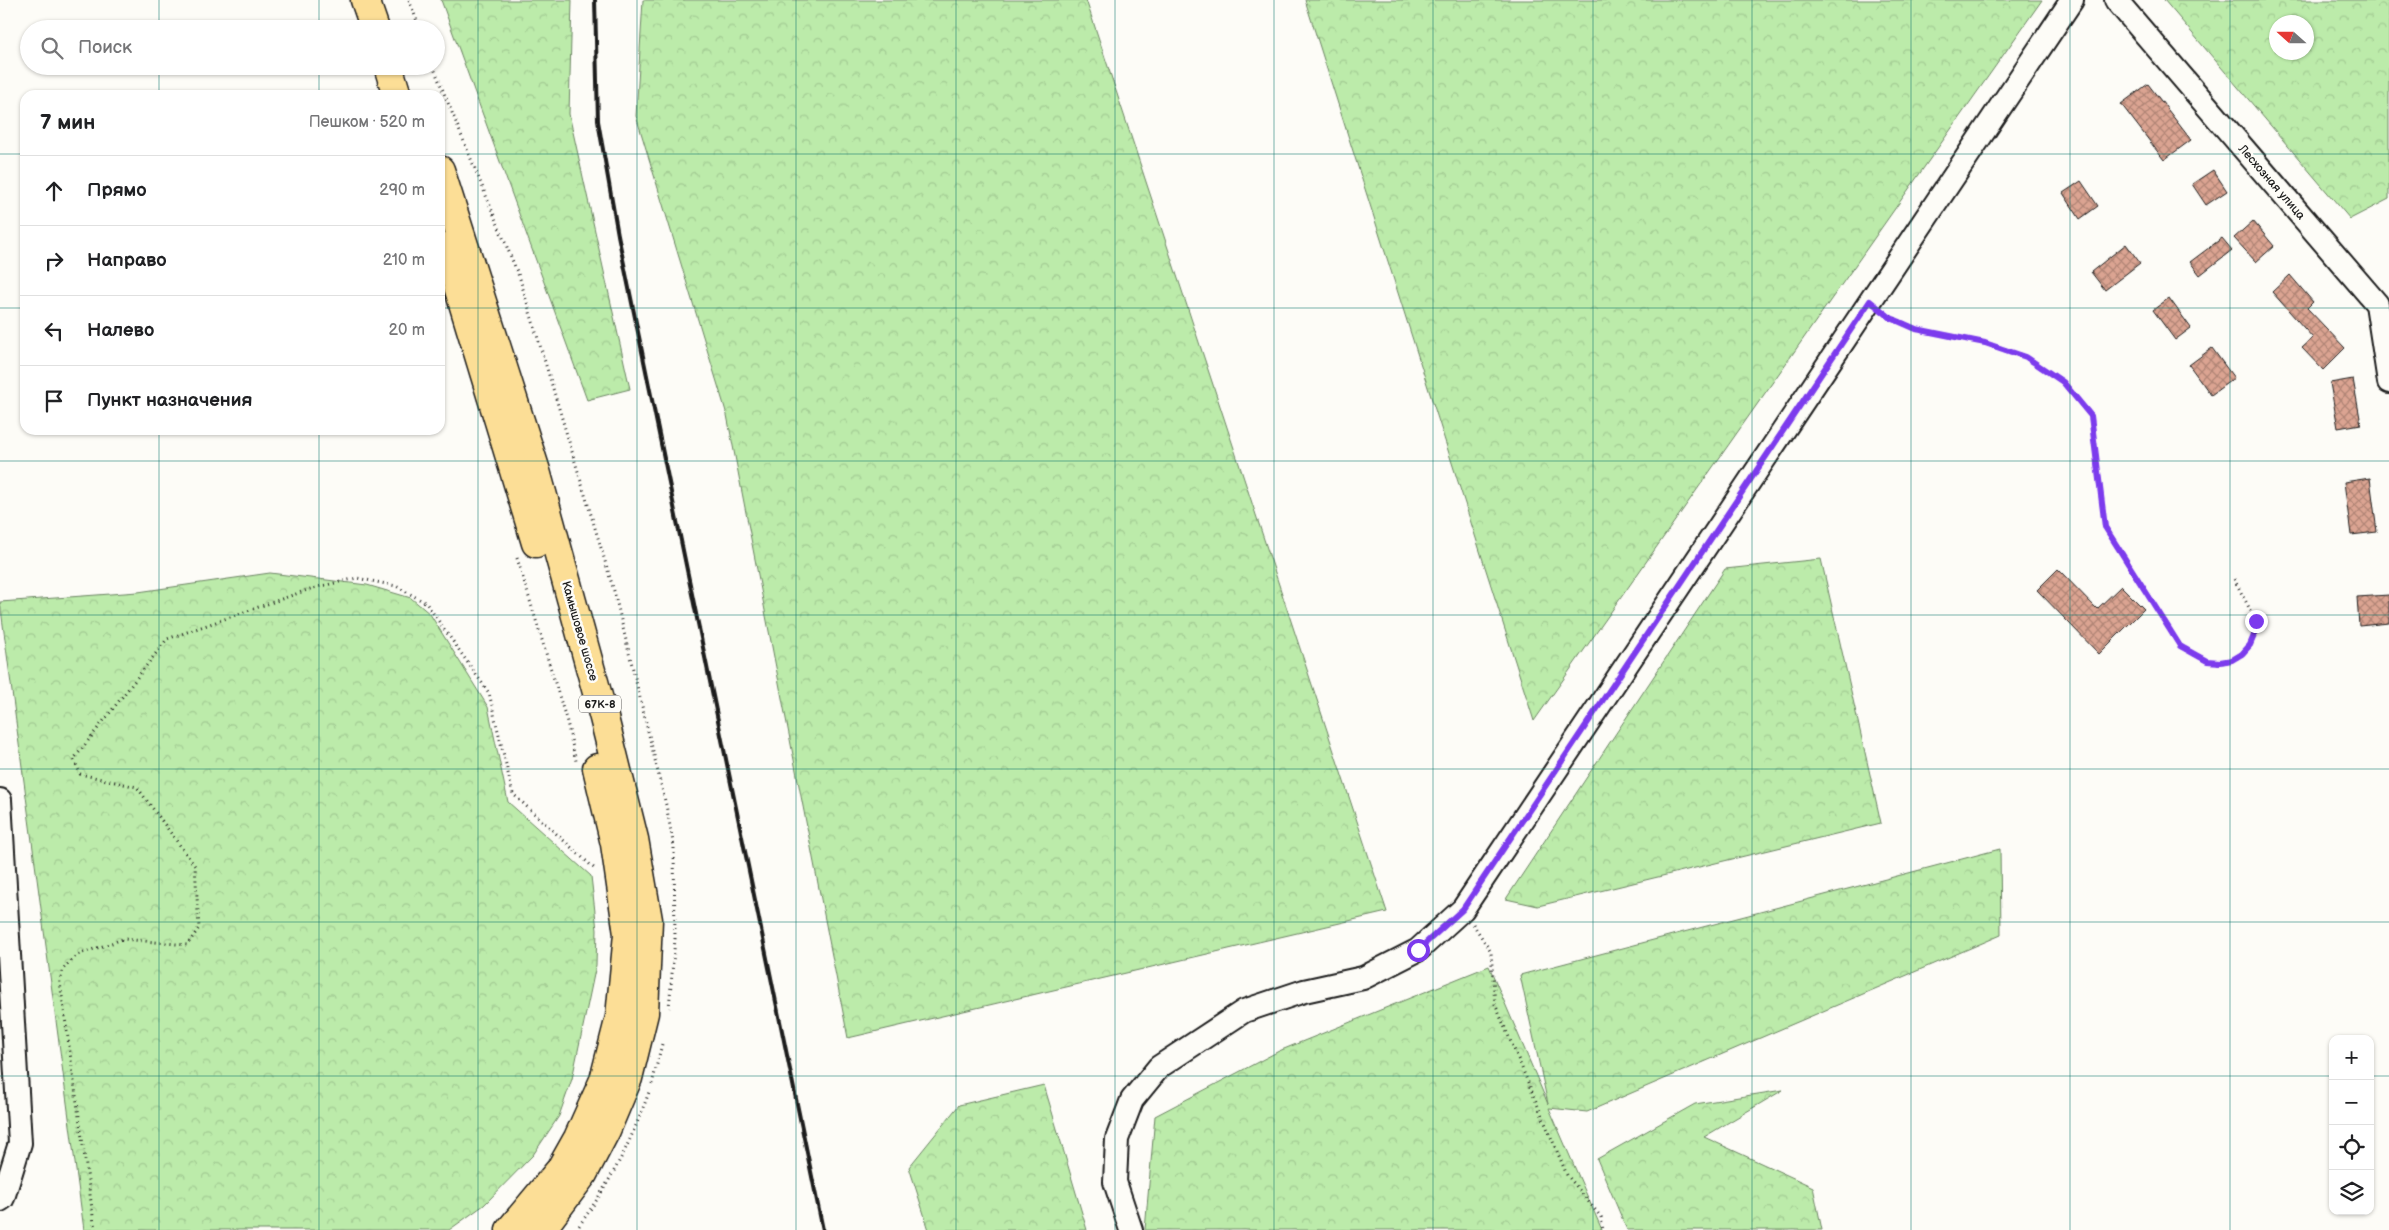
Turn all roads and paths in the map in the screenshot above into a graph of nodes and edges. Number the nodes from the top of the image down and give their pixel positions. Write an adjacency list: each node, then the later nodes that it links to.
1 (365, 0): 6 (main road)
2 (384, 0): 7 (main road)
3 (409, 0): 8 (path)
4 (2072, 0): 15 (street)
5 (2116, 0): 16 (street, Лесхозная улица)
6 (372, 20)
7 (390, 20)
8 (417, 20)
9 (391, 75): 11 (main road)
10 (409, 75): 12 (main road)
11 (396, 90)
12 (413, 90)
13 (445, 186): 27 (main road, Камышовое шоссе / 67К-8)
14 (445, 245): 26 (main road, Камышовое шоссе / 67К-8)
15 (1870, 301): 19 (path); 23 (street)
16 (2383, 303): 17 (street, Лесхозная улица)
17 (2389, 382)
18 (515, 550): 20 (path)
19 (2233, 577)
20 (577, 768)
21 (0, 800): 24 (street)
22 (598, 866): 25 (path)
23 (1463, 909): 28 (street); 29 (path)
24 (0, 1200)
25 (95, 1230)
26 (510, 1230)
27 (542, 1230)
28 (1131, 1230)
29 (1603, 1230)

